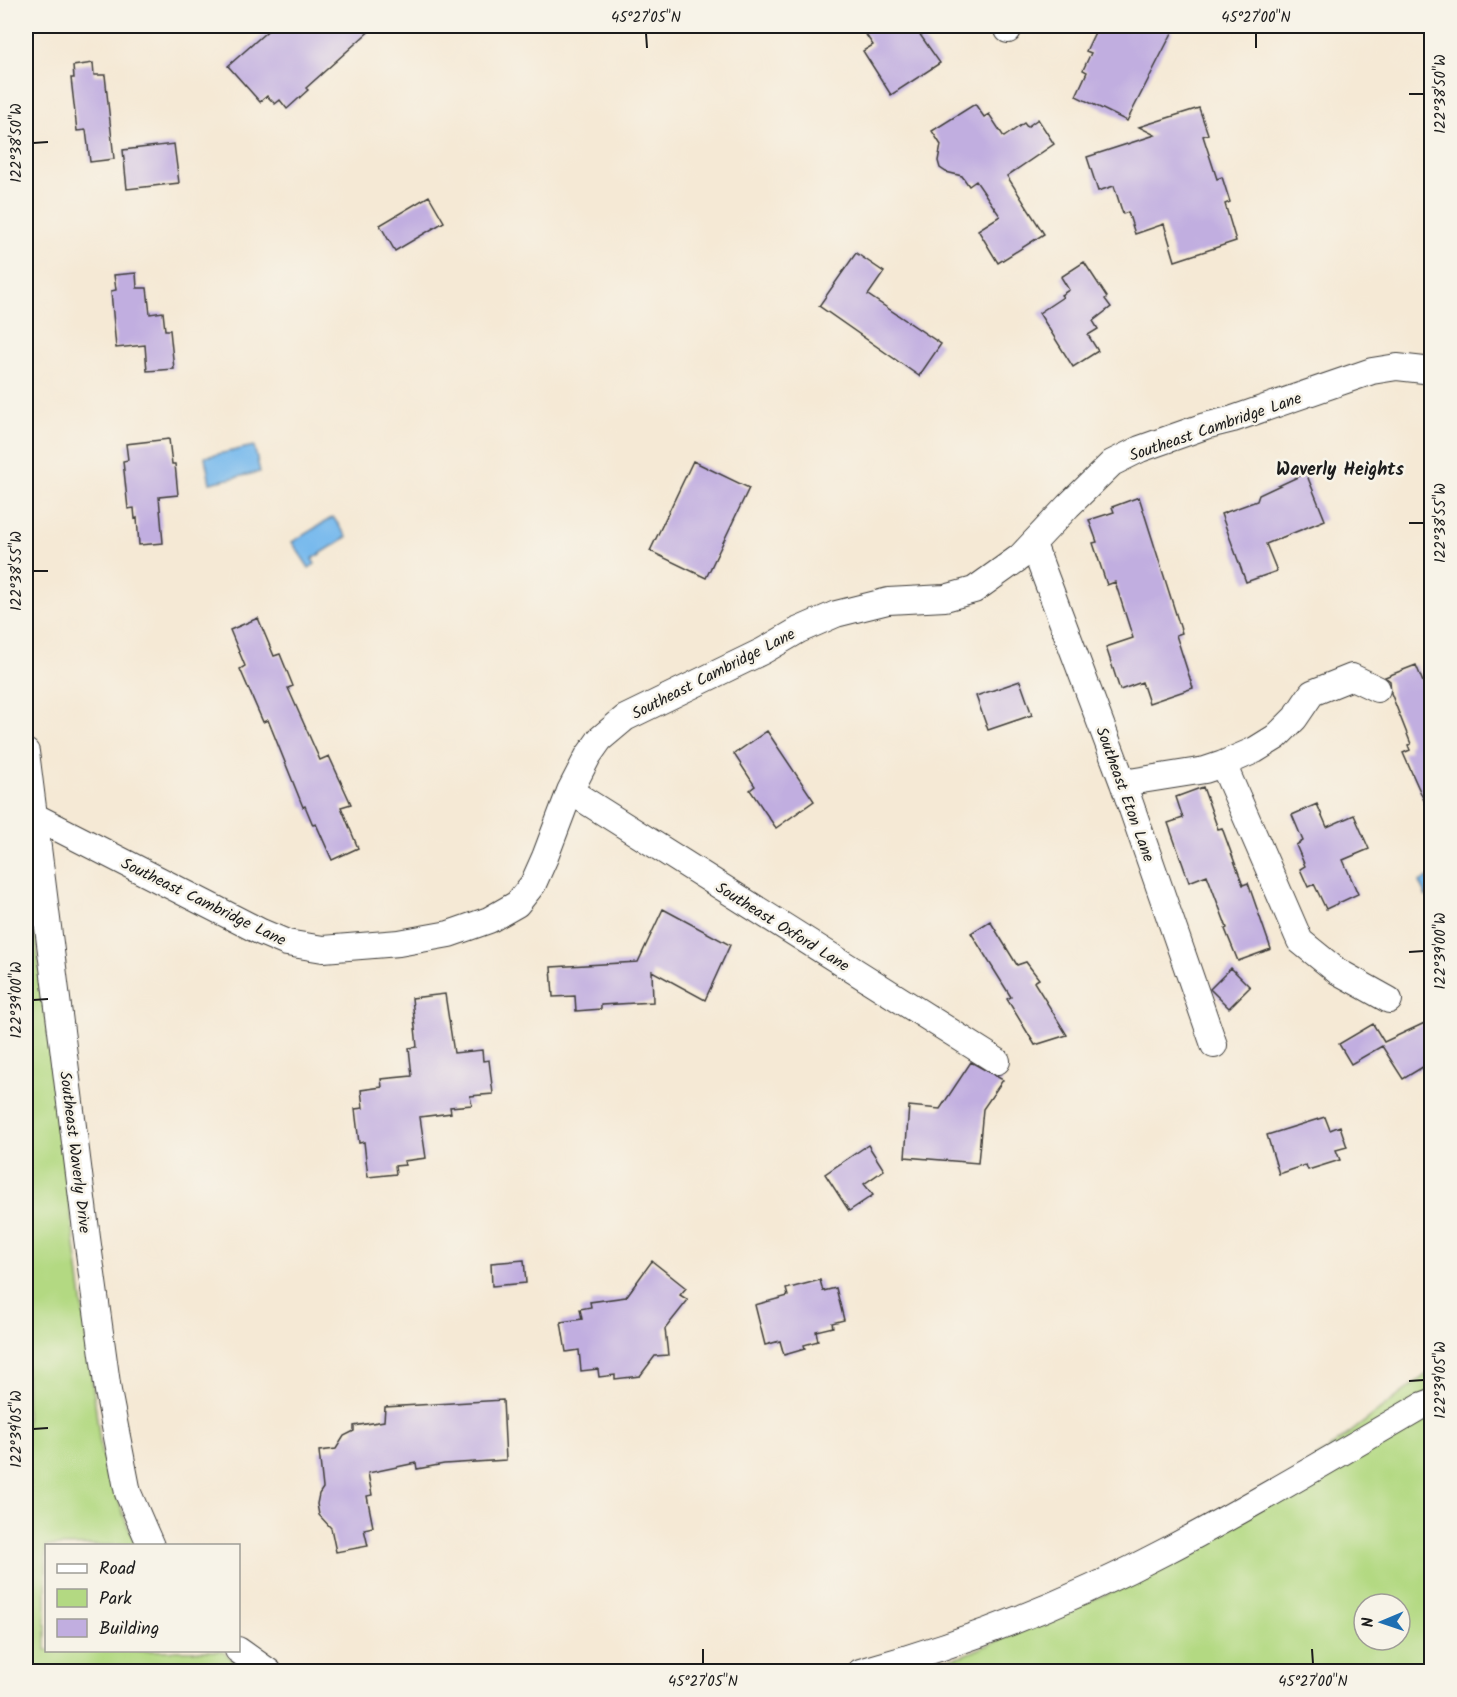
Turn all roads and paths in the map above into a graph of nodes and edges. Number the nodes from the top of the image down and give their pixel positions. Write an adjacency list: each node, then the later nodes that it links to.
1 (1431, 373): 2 (street, Southeast Cambridge Lane)
2 (1033, 544): 6 (street, Southeast Eton Lane); 7 (street, Southeast Cambridge Lane)
3 (1377, 689): 5 (street)
4 (26, 752): 8 (street, Southeast Waverly Drive)
5 (1223, 764): 6 (street); 9 (street)
6 (1123, 783): 10 (street, Southeast Eton Lane)
7 (570, 791): 8 (street, Southeast Cambridge Lane); 11 (street, Southeast Oxford Lane)
8 (34, 816): 13 (street, Southeast Waverly Drive)
9 (1389, 1000)
10 (1214, 1045)
11 (997, 1061)
12 (1431, 1402): 16 (street)
13 (151, 1544)
14 (240, 1651): 15 (street)
15 (269, 1671)
16 (860, 1671)

